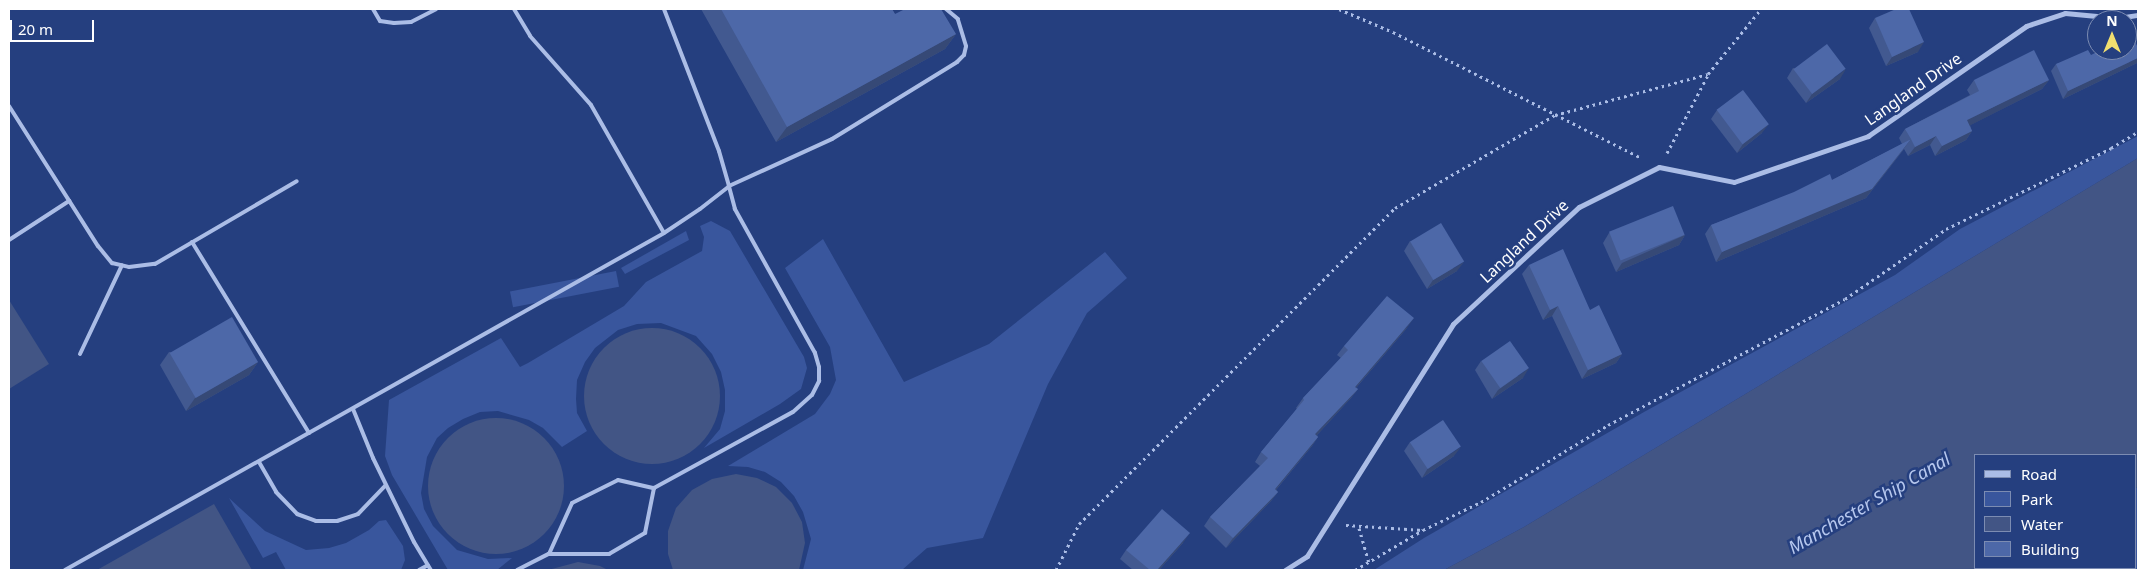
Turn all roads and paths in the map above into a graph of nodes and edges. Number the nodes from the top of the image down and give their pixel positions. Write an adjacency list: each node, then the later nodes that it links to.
1 (373, 9): 2 (lane)
2 (436, 9)
3 (514, 9): 17 (lane)
4 (664, 9): 15 (lane)
5 (946, 9): 15 (lane)
6 (1339, 9): 11 (path)
7 (1761, 9): 9 (path)
8 (2138, 14): 13 (street, Langland Drive)
9 (1708, 74): 11 (path); 13 (path)
10 (9, 106): 16 (lane)
11 (1555, 115): 13 (path); 37 (path)
12 (2138, 132): 29 (path)
13 (1659, 167): 27 (street, Langland Drive)
14 (297, 181): 19 (lane)
15 (730, 186): 17 (lane); 26 (lane)
16 (69, 201): 18 (lane); 20 (lane)
17 (664, 234): 22 (lane)
18 (9, 240)
19 (192, 242): 20 (lane); 23 (lane)
20 (122, 265): 21 (lane)
21 (80, 354)
22 (352, 409): 23 (lane); 25 (lane)
23 (309, 433): 24 (lane)
24 (258, 462): 25 (lane); 33 (lane)
25 (386, 485): 32 (lane)
26 (654, 488): 30 (lane); 30 (lane)
27 (1328, 522): 28 (path); 38 (street, Langland Drive)
28 (1359, 528): 29 (path); 31 (path)
29 (1423, 530): 31 (path)
30 (549, 554): 36 (lane)
31 (1369, 562): 39 (path)
32 (428, 565): 34 (lane); 35 (lane)
33 (65, 570)
34 (418, 570)
35 (431, 570)
36 (516, 570)
37 (1056, 570)
38 (1285, 570)
39 (1355, 570)

